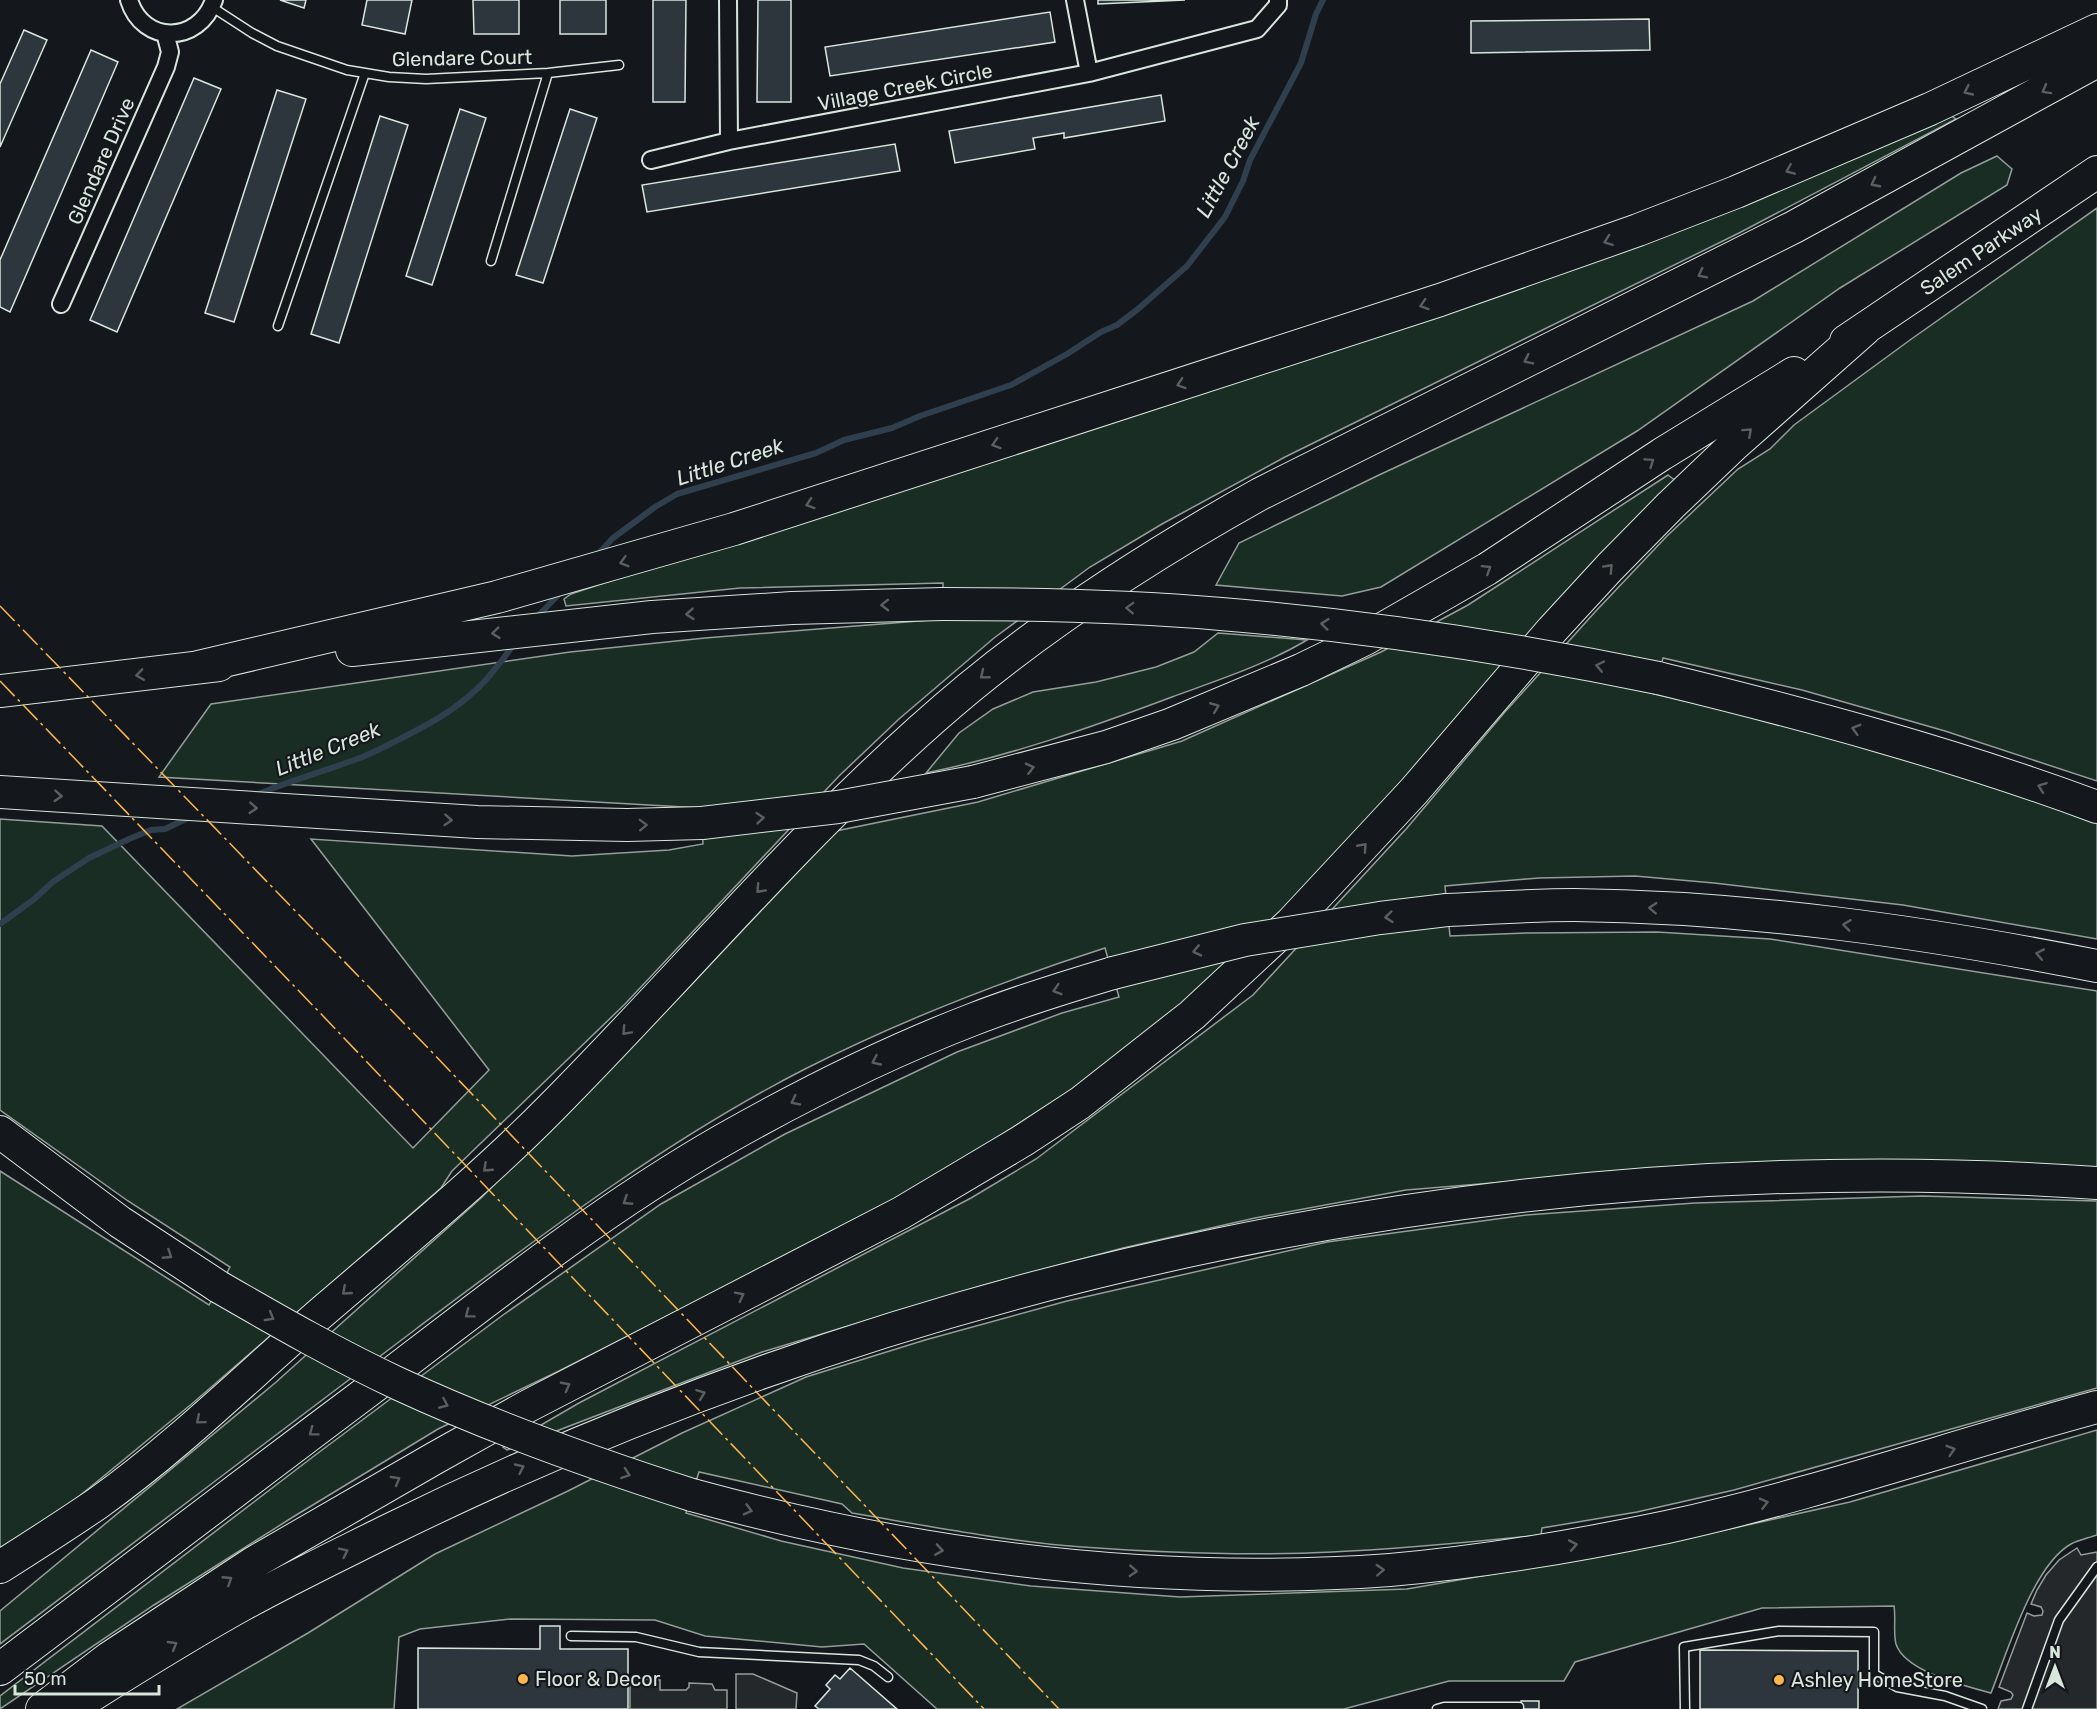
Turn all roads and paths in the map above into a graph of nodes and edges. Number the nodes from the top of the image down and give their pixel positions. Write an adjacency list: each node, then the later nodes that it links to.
1 (129, 0): 7 (street)
2 (728, 0): 13 (street)
3 (1075, 0): 12 (street)
4 (1278, 0): 12 (street, Village Creek Circle)
5 (213, 3): 7 (street); 10 (lane, Glendare Court)
6 (2097, 30): 20 (highway, one-way to 20)
7 (165, 33): 17 (street, Glendare Drive)
8 (2097, 61): 30 (highway, one-way to 30)
9 (619, 65): 11 (lane, Glendare Court)
10 (365, 73): 11 (lane, Glendare Court); 18 (lane)
11 (548, 73): 16 (lane)
12 (1089, 73): 13 (street, Village Creek Circle)
13 (729, 141): 14 (street, Village Creek Circle)
14 (651, 160)
15 (2097, 172): 19 (highway, Salem Parkway)
16 (491, 261)
17 (61, 304)
18 (279, 326)
19 (1865, 329): 22 (highway, one-way to 19, bridge); 38 (highway, one-way to 19)
20 (198, 667): 21 (highway, one-way to 21); 23 (highway, one-way to 20, bridge)
21 (0, 691)
22 (0, 792)
23 (2097, 807)
24 (2097, 966): 35 (highway, one-way to 35, bridge)
25 (0, 1132): 28 (highway)
26 (0, 1158): 28 (highway)
27 (2097, 1183): 39 (highway, one-way to 27)
28 (120, 1222): 29 (highway, one-way to 29, bridge)
29 (2097, 1407)
30 (100, 1502): 31 (highway); 33 (highway)
31 (0, 1567)
32 (2097, 1567): 43 (lane)
33 (0, 1591)
34 (571, 1636): 36 (lane)
35 (0, 1669)
36 (888, 1677)
37 (1519, 1707): 40 (lane)
38 (42, 1709)
39 (70, 1709)
40 (1437, 1709)
41 (1684, 1709): 42 (lane)
42 (1982, 1709)
43 (2027, 1709)

